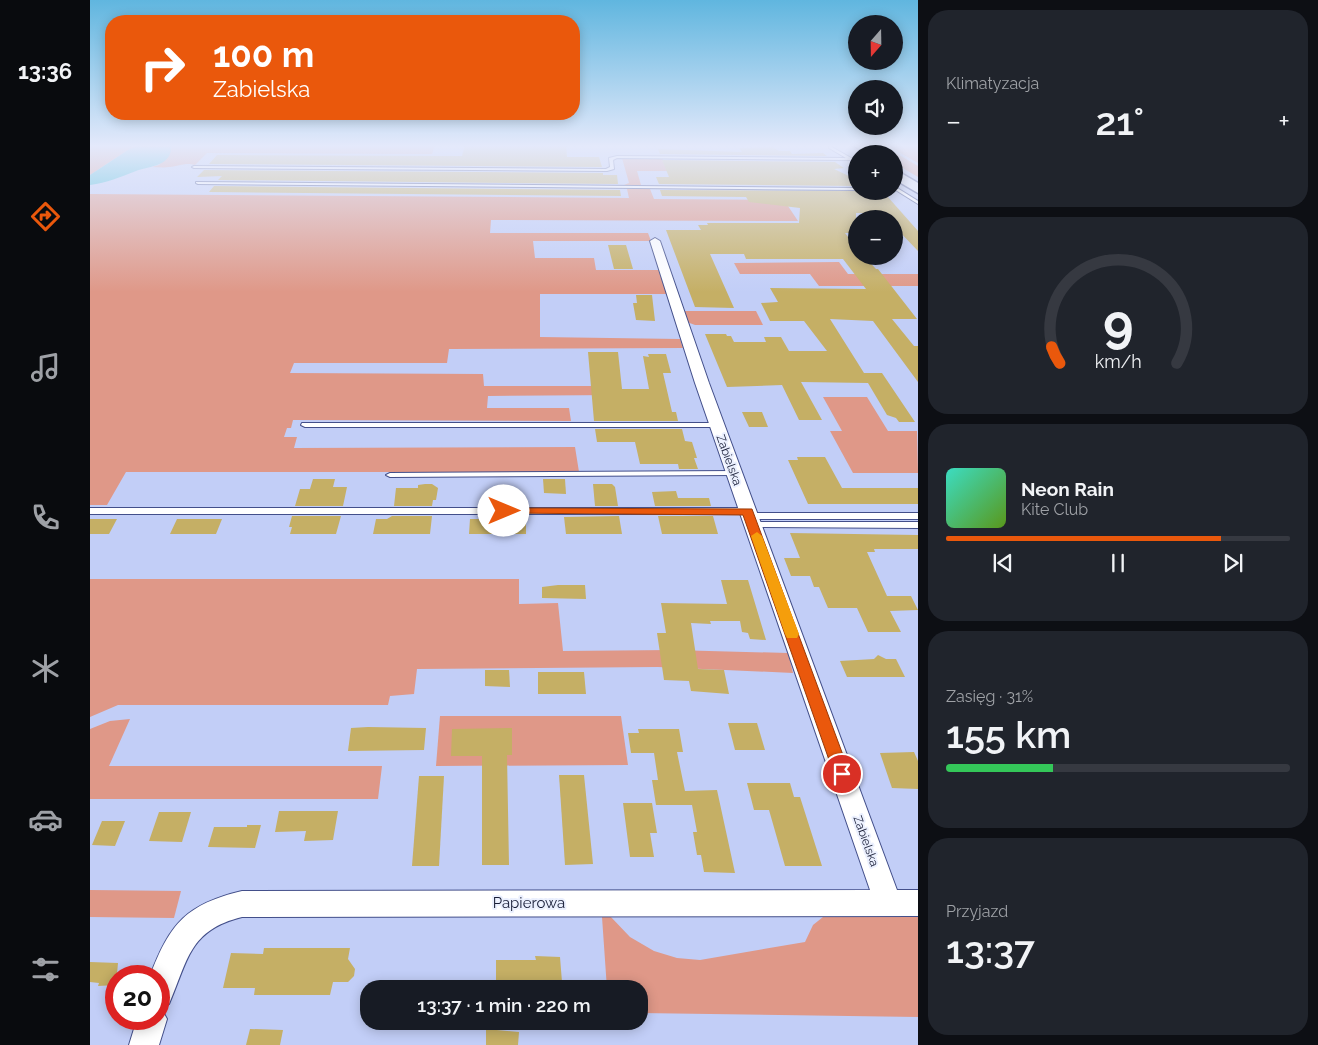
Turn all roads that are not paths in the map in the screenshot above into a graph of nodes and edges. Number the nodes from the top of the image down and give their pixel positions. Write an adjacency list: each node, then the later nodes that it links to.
1 (903, 194): 2 (lane)
2 (918, 202)
3 (655, 241): 5 (street, Zabielska)
4 (305, 425): 5 (lane)
5 (717, 425): 6 (street, Zabielska)
6 (734, 473): 7 (lane); 10 (street, Zabielska)
7 (390, 474)
8 (90, 511): 10 (lane)
9 (918, 516): 10 (lane)
10 (750, 517): 11 (lane); 12 (street, Zabielska)
11 (918, 525)
12 (888, 903): 13 (street, Papierowa); 14 (street, Papierowa)
13 (918, 903)
14 (168, 965)
15 (149, 1030): 16 (street)
16 (144, 1045)

